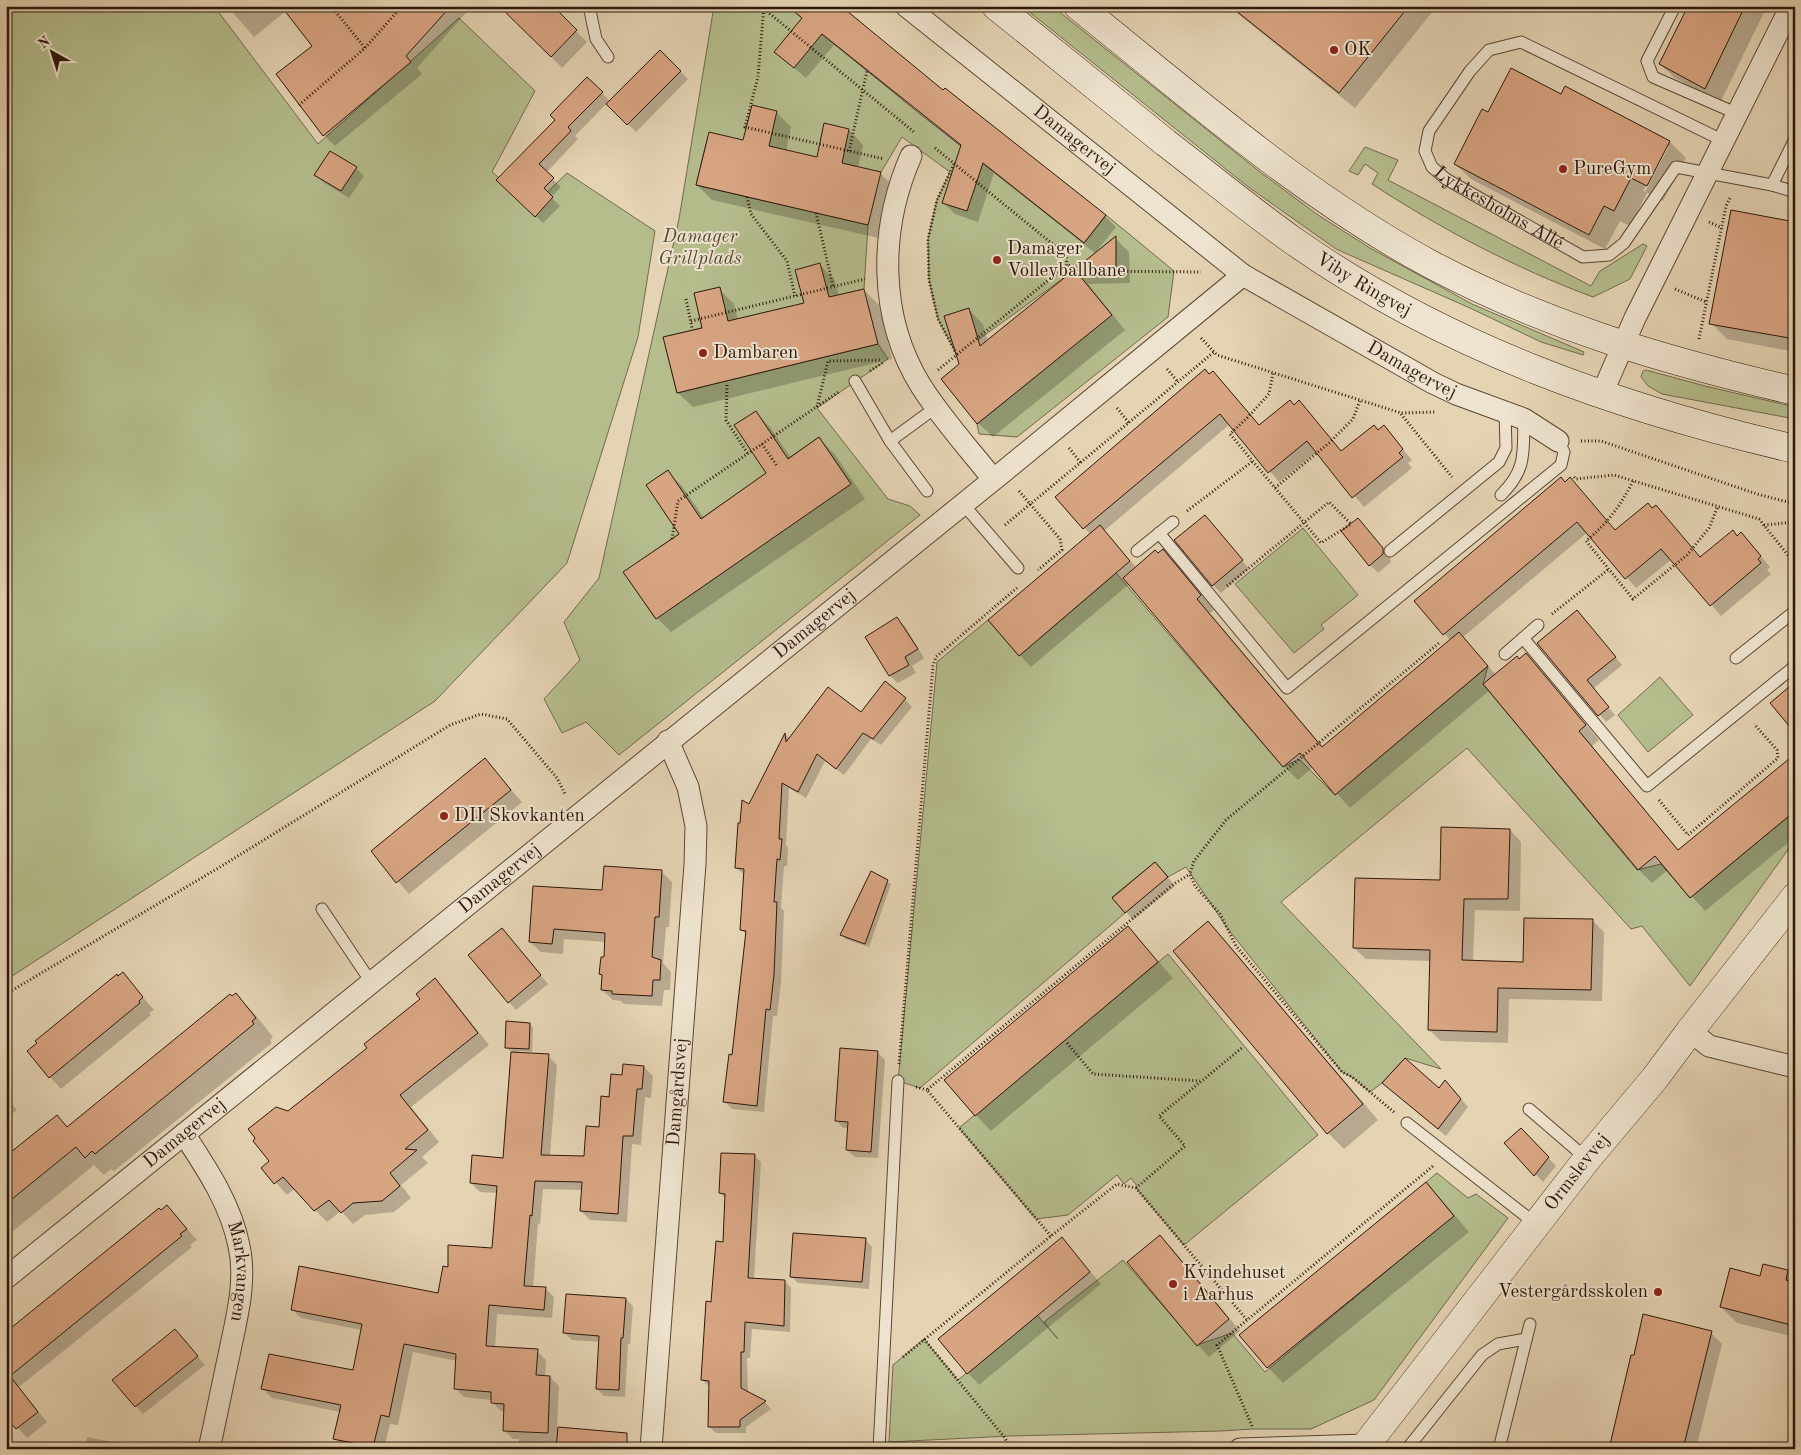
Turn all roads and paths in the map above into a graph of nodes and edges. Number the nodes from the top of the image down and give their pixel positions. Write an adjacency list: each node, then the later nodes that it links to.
1 (331, 6): 10 (path)
2 (402, 6): 10 (path)
3 (589, 6): 11 (lane)
4 (764, 6): 17 (path)
5 (906, 6): 28 (street, Damagervej)
6 (996, 6): 47 (main road, Viby Ringvej)
7 (1078, 6): 37 (main road)
8 (1675, 6): 14 (lane)
9 (1790, 16): 14 (street)
10 (365, 48): 13 (path)
11 (608, 56)
12 (867, 71): 17 (path)
13 (299, 105)
14 (1738, 114): 16 (street)
15 (1795, 138): 22 (lane)
16 (1724, 141): 20 (street); 20 (lane, Lykkesholms Allé)
17 (849, 151): 18 (path)
18 (909, 160): 27 (street)
19 (954, 164): 40 (path)
20 (1707, 172): 21 (lane, Lykkesholms Allé); 29 (street)
21 (1738, 178): 22 (lane, Lykkesholms Allé); 33 (path)
22 (1772, 185): 23 (lane, Lykkesholms Allé)
23 (1795, 192)
24 (747, 197): 31 (path)
25 (816, 213): 30 (path)
26 (1202, 272): 40 (path)
27 (887, 273): 30 (path); 38 (street)
28 (1243, 275): 34 (street, Damagervej); 52 (street, Damagervej)
29 (1654, 280): 33 (path); 37 (street)
30 (833, 286): 31 (path)
31 (795, 296): 35 (path)
32 (686, 298): 35 (path)
33 (1706, 302): 41 (path)
34 (1186, 321): 39 (path); 63 (street, Damagervej)
35 (691, 322): 36 (path)
36 (692, 328)
37 (1622, 345): 41 (main road); 47 (street)
38 (904, 350): 43 (path); 44 (street)
39 (1214, 352): 42 (path); 71 (path)
40 (957, 354): 44 (path)
41 (1693, 366): 46 (main road)
42 (1273, 373): 48 (path); 60 (path)
43 (855, 382): 55 (lane); 56 (path)
44 (920, 384): 49 (street)
45 (727, 385): 59 (path)
46 (1795, 391)
47 (1601, 396): 54 (main road, Viby Ringvej)
48 (1360, 400): 51 (path); 65 (path)
49 (936, 408): 55 (lane); 63 (street)
50 (1440, 412): 51 (path)
51 (1401, 413): 67 (path)
52 (1515, 416): 53 (street, Damagervej); 67 (lane); 68 (lane)
53 (1558, 441): 61 (lane); 70 (path)
54 (1760, 441): 57 (main road); 58 (main road, Viby Ringvej)
55 (890, 442): 66 (lane)
56 (762, 444): 59 (path); 62 (path)
57 (1795, 445)
58 (1795, 449)
59 (748, 454): 79 (path)
60 (1253, 461): 65 (path); 73 (path)
61 (1561, 465): 64 (path); 87 (lane)
62 (777, 466)
63 (998, 475): 69 (street, Damagervej); 71 (path)
64 (1633, 481): 72 (path); 84 (path)
65 (1275, 488): 75 (path)
66 (927, 491)
67 (1464, 491): 81 (lane)
68 (1501, 496)
69 (963, 504): 78 (lane); 96 (street, Damagervej)
70 (1795, 504)
71 (1031, 505): 78 (path); 85 (path)
72 (1718, 506): 76 (path); 84 (path)
73 (1173, 522): 77 (lane)
74 (1795, 522): 76 (path)
75 (1304, 523): 75 (path); 87 (path)
76 (1764, 525): 82 (path)
77 (1159, 533): 80 (lane); 87 (lane)
78 (991, 536): 83 (lane)
79 (672, 539)
80 (1137, 551)
81 (1390, 551)
82 (1795, 564)
83 (1018, 568)
84 (1609, 569): 89 (path)
85 (1034, 573)
86 (1020, 585): 108 (path)
87 (1212, 598)
88 (1795, 611): 93 (lane)
89 (1538, 626): 90 (lane)
90 (1523, 638): 92 (lane); 97 (lane)
91 (1439, 643): 99 (path)
92 (1505, 654)
93 (1736, 658)
94 (1795, 666): 95 (lane)
95 (1742, 710): 97 (lane); 97 (path)
96 (668, 741): 98 (street, Damagervej); 128 (street, Damgårdsvej)
97 (1647, 786)
98 (576, 816): 102 (street, Damagervej); 103 (path)
99 (1190, 874): 111 (path); 117 (path)
100 (1795, 897): 104 (main road, Ormslevvej)
101 (322, 909): 102 (lane)
102 (372, 982): 112 (street, Damagervej)
103 (6, 994)
104 (1690, 1031): 107 (street); 114 (main road, Ormslevvej)
105 (1067, 1043): 109 (path)
106 (1243, 1047): 109 (path)
107 (1795, 1067)
108 (898, 1081): 123 (lane)
109 (1201, 1081): 115 (path)
110 (1528, 1109): 114 (lane)
111 (1407, 1124): 113 (lane)
112 (184, 1134): 118 (street, Damagervej); 127 (street, Markvangen)
113 (1447, 1155): 116 (lane); 119 (path)
114 (1587, 1159): 116 (main road, Ormslevvej)
115 (1136, 1188): 117 (path); 119 (path)
116 (1536, 1224): 124 (main road, Ormslevvej)
117 (1051, 1236): 121 (path)
118 (6, 1278)
119 (1247, 1320): 125 (path)
120 (1530, 1324): 122 (lane)
121 (924, 1339): 123 (path); 130 (path)
122 (1526, 1339): 126 (lane); 132 (lane)
123 (883, 1373): 129 (lane)
124 (1364, 1447): 125 (street)
125 (1262, 1448): 131 (street)
126 (1410, 1448)
127 (209, 1449)
128 (651, 1449)
129 (878, 1449)
130 (1010, 1449)
131 (1240, 1449)
132 (1499, 1449)

